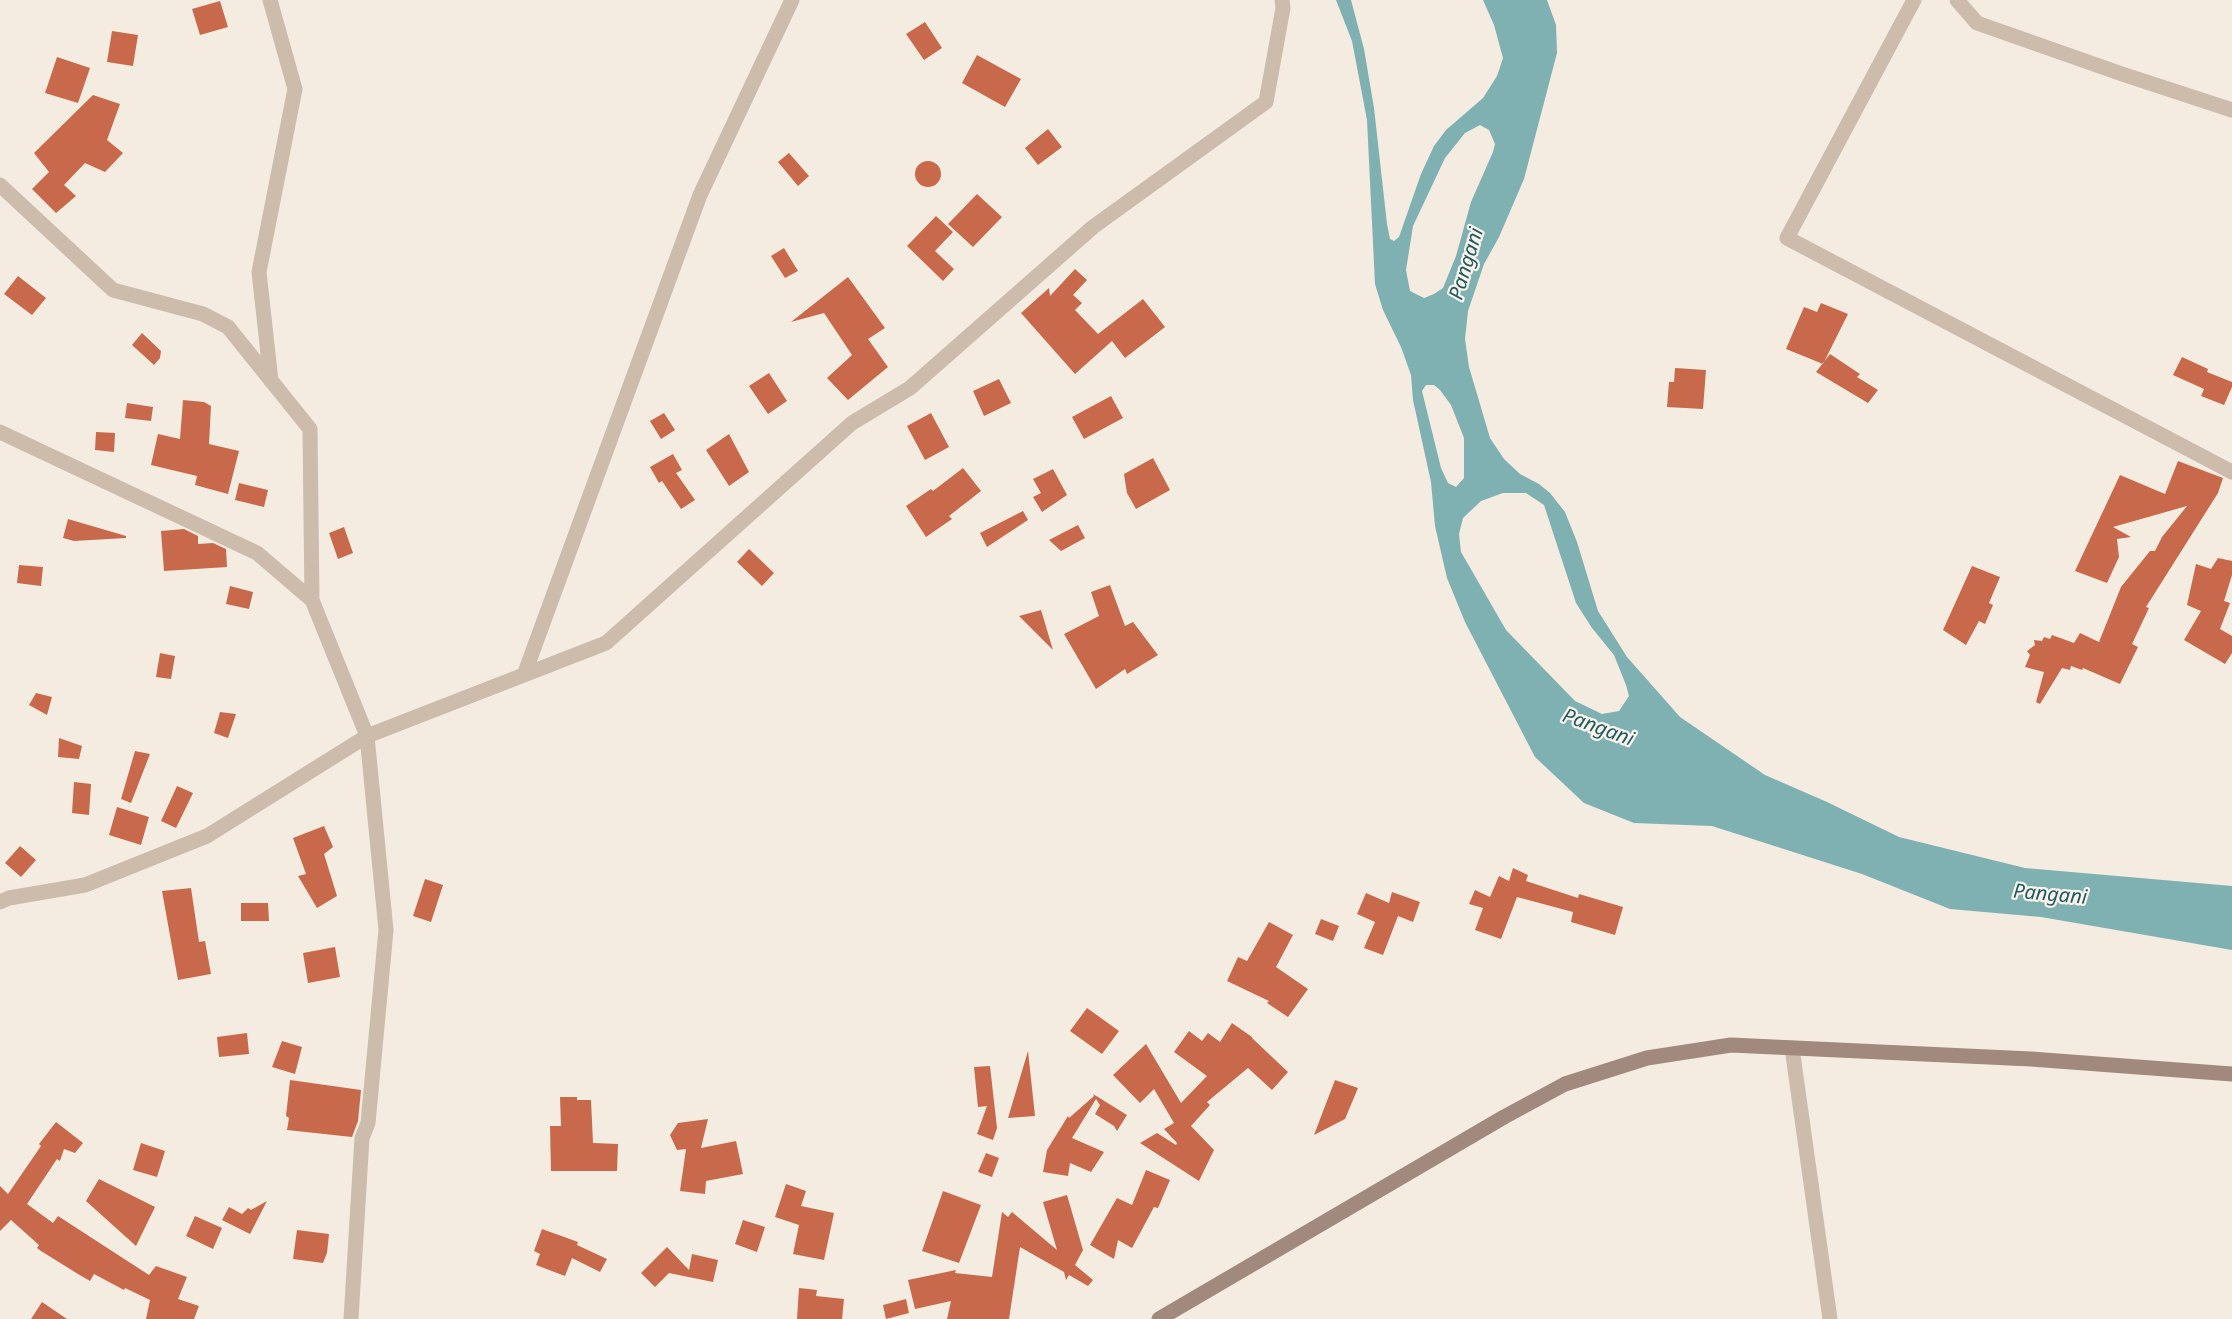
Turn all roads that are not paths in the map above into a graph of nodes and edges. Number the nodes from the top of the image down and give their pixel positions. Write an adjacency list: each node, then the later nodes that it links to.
1 (270, 0): 8 (street)
2 (792, 0): 12 (street)
3 (1282, 0): 12 (street)
4 (1914, 0): 10 (street)
5 (1957, 0): 6 (street)
6 (2232, 110)
7 (0, 185): 8 (street)
8 (271, 381): 11 (street)
9 (0, 432): 11 (street)
10 (2232, 472)
11 (312, 600): 13 (street)
12 (524, 675): 13 (street)
13 (367, 736): 14 (street); 17 (street)
14 (0, 902)
15 (1792, 1048): 16 (main road); 18 (main road); 19 (street)
16 (2232, 1074)
17 (351, 1319)
18 (1160, 1319)
19 (1830, 1319)

